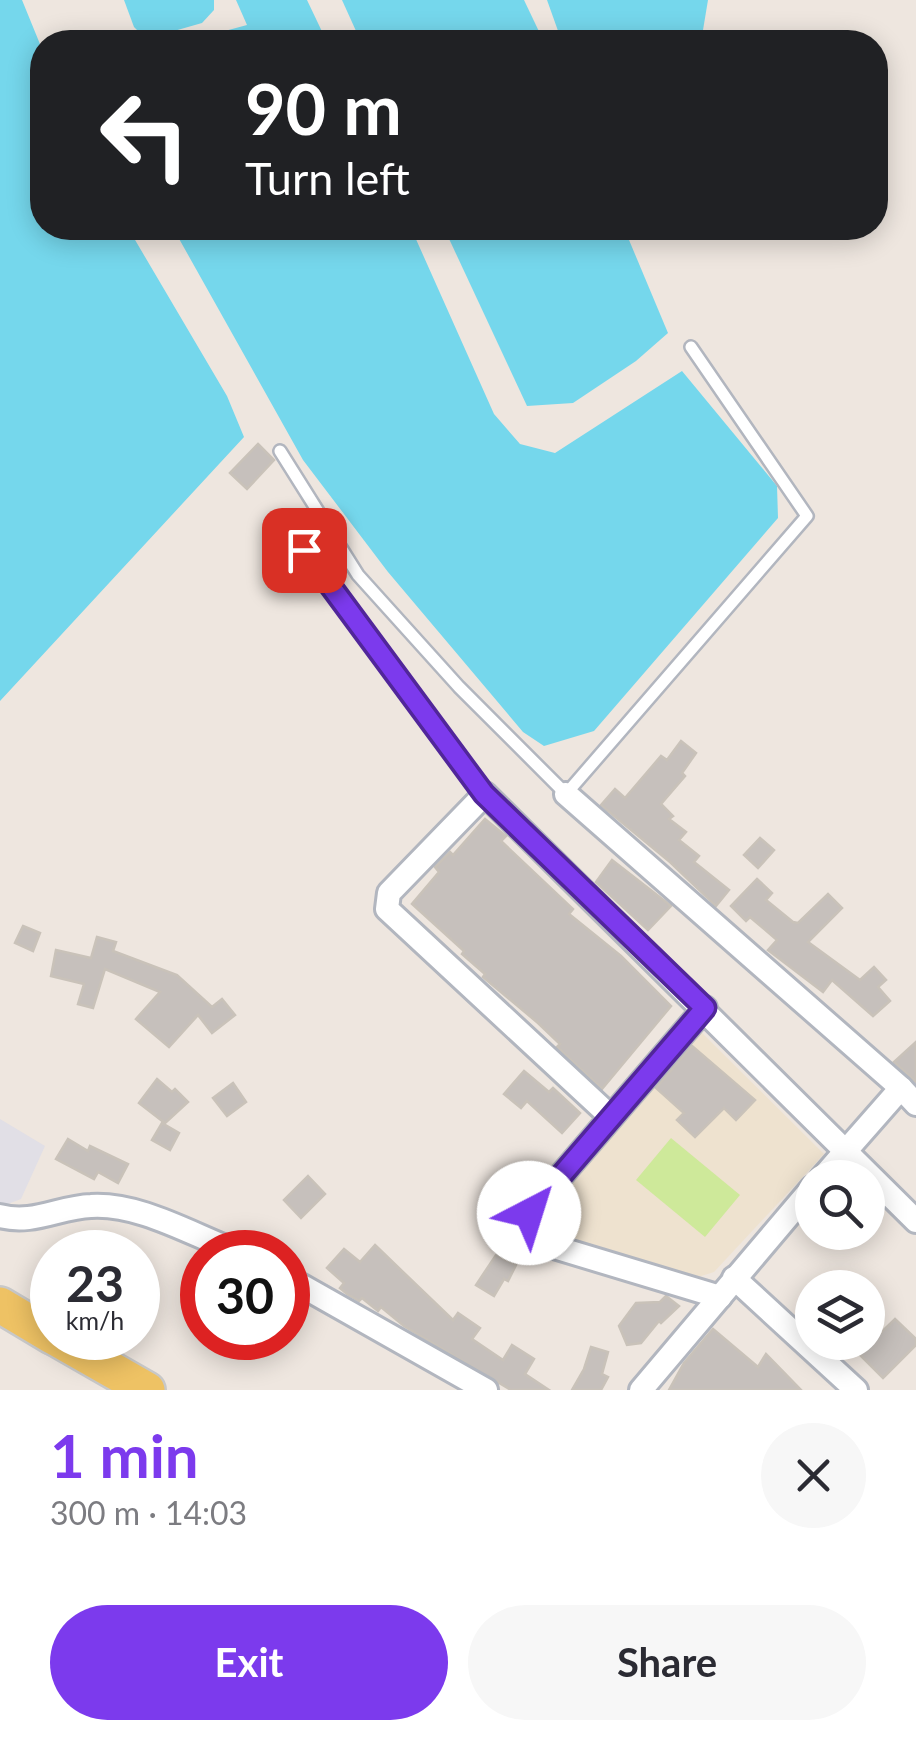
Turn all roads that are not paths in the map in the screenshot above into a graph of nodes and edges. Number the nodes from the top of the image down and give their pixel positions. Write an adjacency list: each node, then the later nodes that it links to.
1 (691, 347): 5 (lane)
2 (280, 450): 5 (lane)
3 (304, 550): 4 (lane)
4 (484, 794): 6 (street); 8 (street)
5 (566, 794): 7 (street)
6 (705, 1008): 8 (street); 9 (street)
7 (908, 1096): 9 (street)
8 (610, 1116): 15 (street)
9 (845, 1151): 10 (street); 13 (street)
10 (837, 1160)
11 (795, 1208): 15 (street)
12 (0, 1216): 14 (street)
13 (916, 1221)
14 (182, 1230)
15 (727, 1288): 22 (street); 23 (street)
16 (310, 1290): 21 (street)
17 (0, 1305): 18 (main road)
18 (30, 1322)
19 (95, 1360): 20 (main road)
20 (147, 1390)
21 (486, 1390)
22 (641, 1390)
23 (856, 1390)

